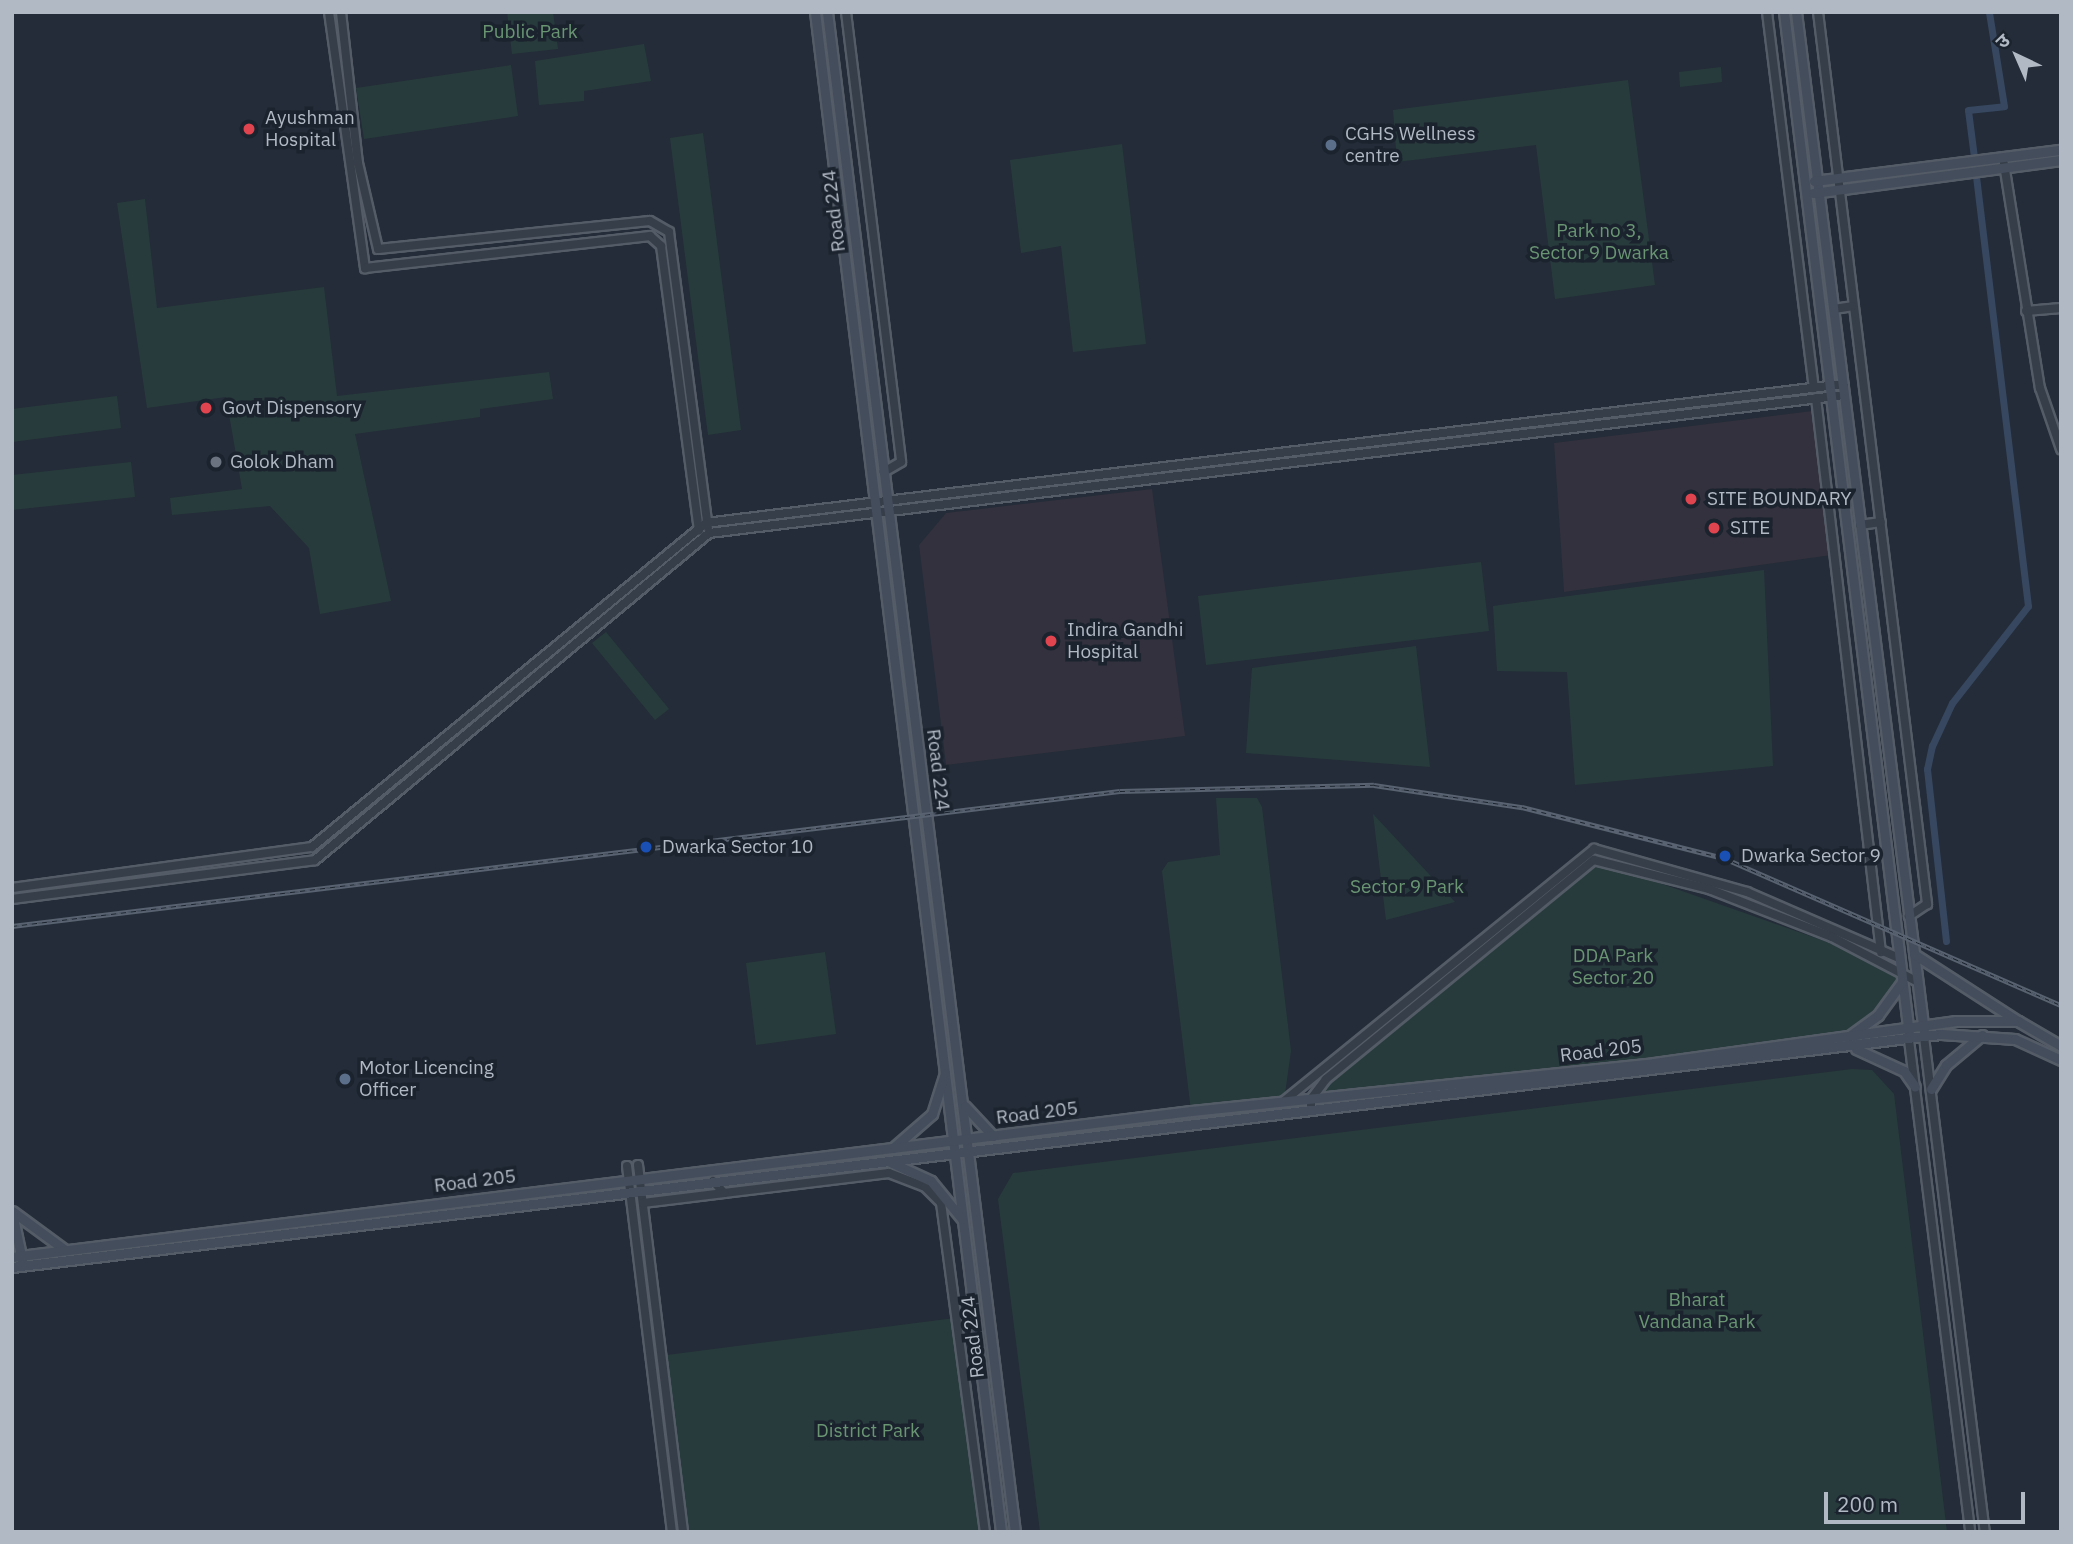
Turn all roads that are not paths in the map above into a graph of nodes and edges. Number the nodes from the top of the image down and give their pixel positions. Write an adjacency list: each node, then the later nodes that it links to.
1 (329, 12): 37 (street)
2 (341, 12): 35 (street)
3 (815, 12): 31 (main road, Road 224)
4 (827, 12): 29 (main road, Road 224)
5 (846, 12): 29 (street)
6 (1767, 12): 24 (street)
7 (1784, 12): 15 (main road)
8 (1796, 12): 14 (main road)
9 (1818, 12): 13 (street)
10 (2061, 150): 12 (main road)
11 (2061, 160): 12 (main road)
12 (2004, 162): 13 (main road); 16 (main road); 22 (street)
13 (1835, 178): 14 (main road); 16 (street)
14 (1818, 181): 15 (main road); 17 (main road)
15 (1805, 182): 18 (main road)
16 (1836, 190): 17 (main road); 19 (street)
17 (1818, 193): 18 (main road); 21 (main road)
18 (1807, 194): 25 (main road)
19 (1852, 306): 21 (street); 34 (street)
20 (2061, 308): 22 (street)
21 (1834, 309): 23 (main road)
22 (2026, 311): 28 (street)
23 (1844, 384): 25 (street); 26 (main road)
24 (1814, 388): 25 (street); 30 (street)
25 (1832, 391): 26 (street); 27 (street); 38 (main road)
26 (1844, 395): 36 (main road)
27 (1816, 398): 32 (street); 39 (street)
28 (2061, 449)
29 (884, 472): 30 (main road, Road 224)
30 (887, 500): 31 (street); 32 (main road, Road 224)
31 (874, 502): 33 (main road, Road 224); 35 (street)
32 (889, 511): 33 (street); 64 (main road, Road 224)
33 (876, 512): 37 (street); 59 (main road, Road 224)
34 (1881, 522): 36 (street); 42 (street)
35 (706, 523): 37 (street)
36 (1860, 525): 42 (main road)
37 (703, 532): 40 (street); 41 (street)
38 (1863, 652): 39 (street); 45 (main road)
39 (1846, 655): 43 (street)
40 (12, 888)
41 (12, 899)
42 (1909, 916): 44 (main road)
43 (1881, 950): 45 (street); 46 (street); 63 (street)
44 (1913, 954): 48 (main road); 49 (main road)
45 (1899, 958): 47 (main road)
46 (1881, 961): 47 (street); 62 (street)
47 (1902, 978): 48 (street); 51 (main road); 54 (main road)
48 (1918, 982): 50 (main road)
49 (2018, 1021): 50 (main road, Road 205); 56 (main road)
50 (1923, 1026): 51 (main road, Road 205); 53 (main road)
51 (1908, 1028): 54 (main road, Road 205); 55 (main road)
52 (1982, 1035): 53 (main road, Road 205); 58 (main road, Road 205); 61 (main road)
53 (1924, 1037): 55 (main road, Road 205); 61 (street)
54 (1847, 1038): 62 (main road, Road 205)
55 (1909, 1040): 57 (main road, Road 205); 60 (street)
56 (2061, 1046)
57 (1854, 1048): 60 (main road); 65 (main road, Road 205)
58 (2061, 1060)
59 (946, 1071): 68 (main road, Road 224); 69 (main road)
60 (1915, 1087): 92 (street)
61 (1931, 1089): 93 (street)
62 (1311, 1099): 63 (main road, Road 205); 65 (street)
63 (1284, 1101): 66 (main road, Road 205)
64 (962, 1102): 66 (main road); 67 (main road, Road 224)
65 (1311, 1110): 70 (main road, Road 205)
66 (993, 1136): 67 (main road, Road 205)
67 (967, 1140): 68 (main road, Road 205); 70 (main road, Road 224)
68 (954, 1142): 69 (main road, Road 205); 71 (main road, Road 224)
69 (891, 1149): 75 (main road, Road 205)
70 (969, 1152): 71 (main road, Road 205); 91 (main road, Road 224)
71 (955, 1153): 72 (main road, Road 205); 83 (main road, Road 224)
72 (886, 1161): 77 (main road, Road 205); 83 (main road)
73 (638, 1164): 75 (street)
74 (627, 1166): 76 (street)
75 (640, 1179): 76 (main road, Road 205); 78 (street)
76 (628, 1180): 79 (street); 84 (main road, Road 205)
77 (713, 1181): 78 (main road, Road 205); 80 (street)
78 (641, 1190): 79 (main road, Road 205); 81 (street)
79 (629, 1191): 85 (main road, Road 205); 87 (street)
80 (724, 1193): 81 (street); 89 (street)
81 (643, 1203): 88 (street)
82 (12, 1212): 84 (main road); 85 (main road)
83 (963, 1220): 90 (main road, Road 224)
84 (65, 1250): 85 (main road, Road 205)
85 (19, 1259): 86 (main road, Road 205)
86 (12, 1267)
87 (672, 1532)
88 (683, 1532)
89 (985, 1532)
90 (1002, 1532)
91 (1015, 1532)
92 (1970, 1532)
93 (1985, 1532)

